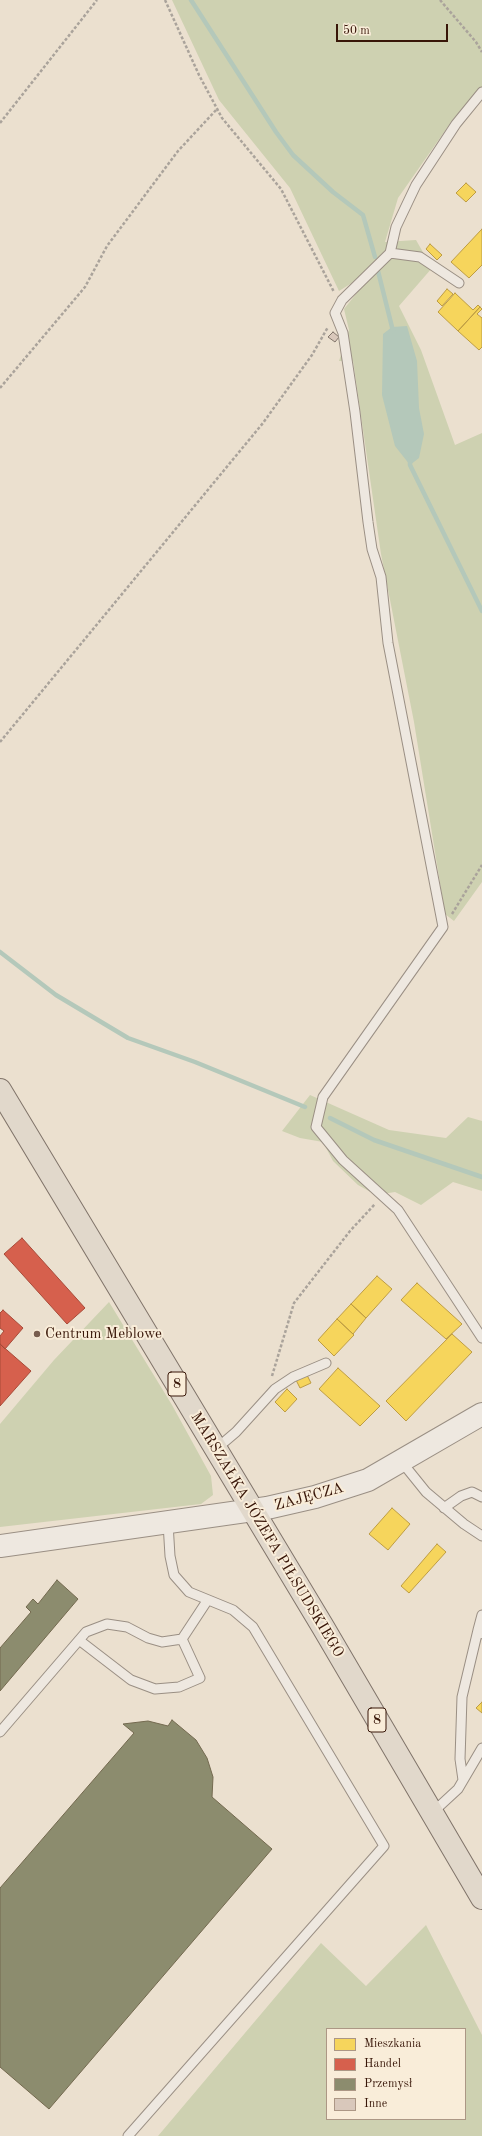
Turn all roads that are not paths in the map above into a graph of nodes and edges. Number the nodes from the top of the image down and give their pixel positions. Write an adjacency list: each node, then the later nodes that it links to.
1 (482, 92): 2 (lane)
2 (390, 253): 3 (lane); 5 (lane)
3 (459, 283)
4 (0, 1090): 8 (highway, MARSZAŁKA JÓZEFA PIŁSUDSKIEGO / 8)
5 (482, 1338)
6 (326, 1363): 8 (lane)
7 (482, 1414): 9 (street, ZAJĘCZA)
8 (216, 1449): 12 (highway, MARSZAŁKA JÓZEFA PIŁSUDSKIEGO / 8)
9 (400, 1461): 11 (lane); 12 (street, ZAJĘCZA)
10 (482, 1497): 11 (lane)
11 (444, 1508): 14 (lane)
12 (251, 1510): 13 (street, ZAJĘCZA); 24 (highway, MARSZAŁKA JÓZEFA PIŁSUDSKIEGO / 8)
13 (168, 1523): 15 (street, ZAJĘCZA); 16 (lane)
14 (482, 1536)
15 (0, 1546)
16 (207, 1601): 19 (lane); 26 (lane)
17 (482, 1615): 18 (lane)
18 (480, 1634): 23 (lane)
19 (182, 1639): 20 (lane); 20 (lane)
20 (79, 1640): 21 (lane)
21 (0, 1732)
22 (482, 1748): 23 (lane)
23 (463, 1780): 24 (lane)
24 (432, 1813): 25 (highway, MARSZAŁKA JÓZEFA PIŁSUDSKIEGO / 8)
25 (482, 1898)
26 (128, 2136)

